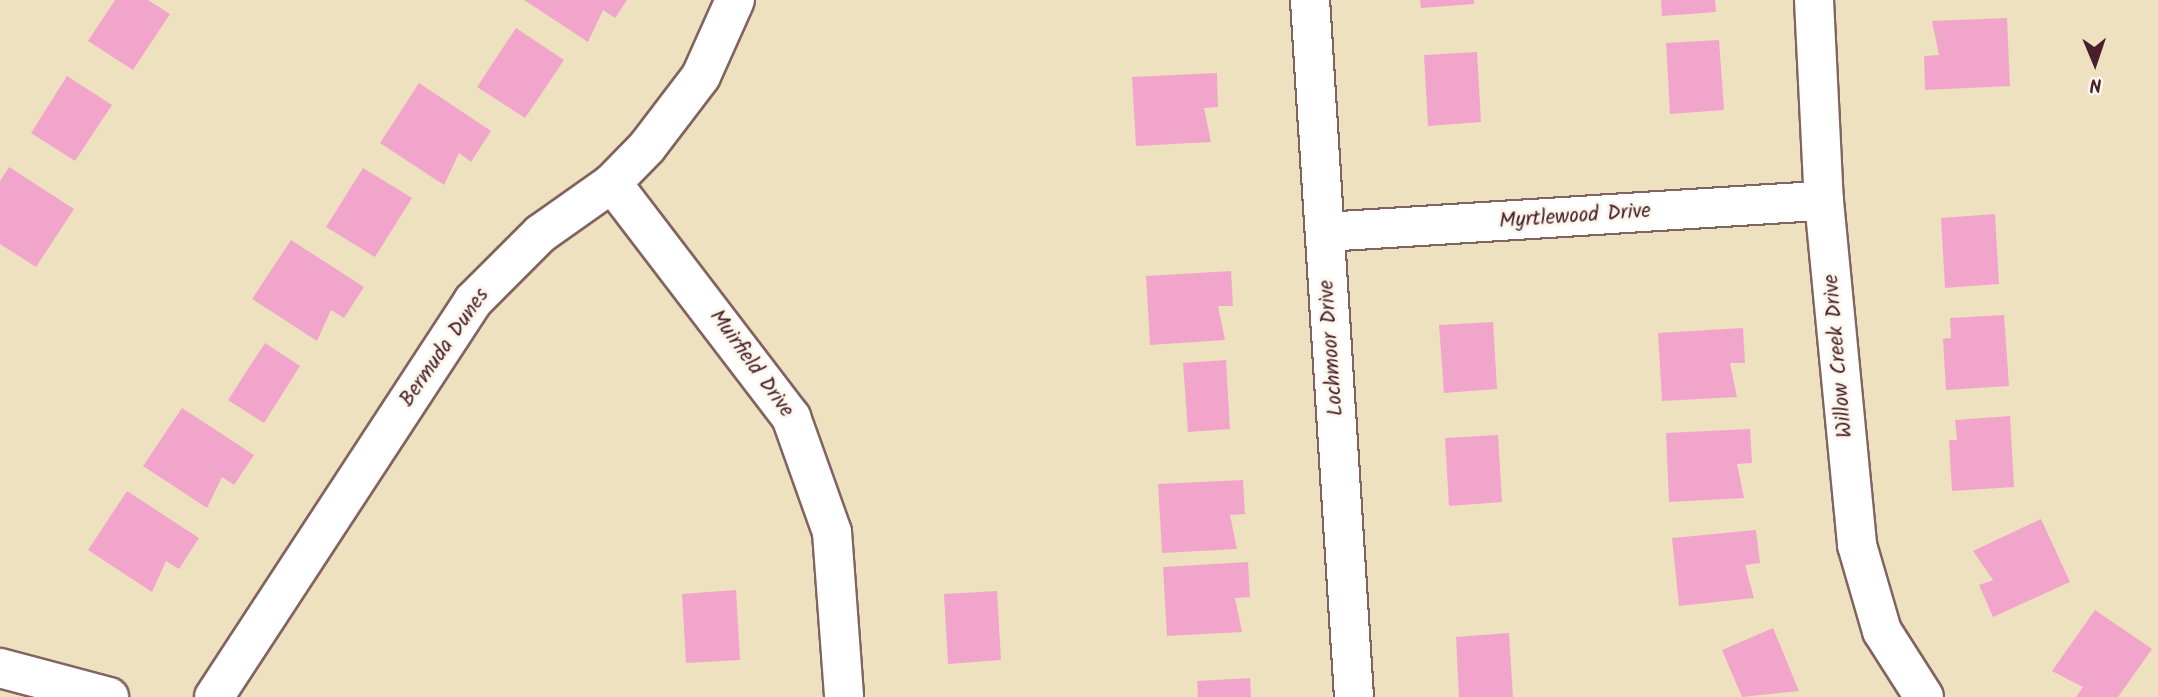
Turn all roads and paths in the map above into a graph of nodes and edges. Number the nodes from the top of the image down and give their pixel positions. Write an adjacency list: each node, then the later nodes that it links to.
1 (735, 0): 4 (street, Bermuda Dunes)
2 (1310, 0): 6 (street, Lochmoor Drive)
3 (1814, 0): 5 (street, Willow Creek Drive)
4 (612, 183): 9 (street, Bermuda Dunes); 10 (street, Muirfield Drive)
5 (1824, 201): 6 (street, Myrtlewood Drive); 12 (street, Willow Creek Drive)
6 (1325, 232): 11 (street, Lochmoor Drive)
7 (0, 668): 8 (street)
8 (109, 697)
9 (214, 697)
10 (844, 697)
11 (1354, 697)
12 (1924, 697)

